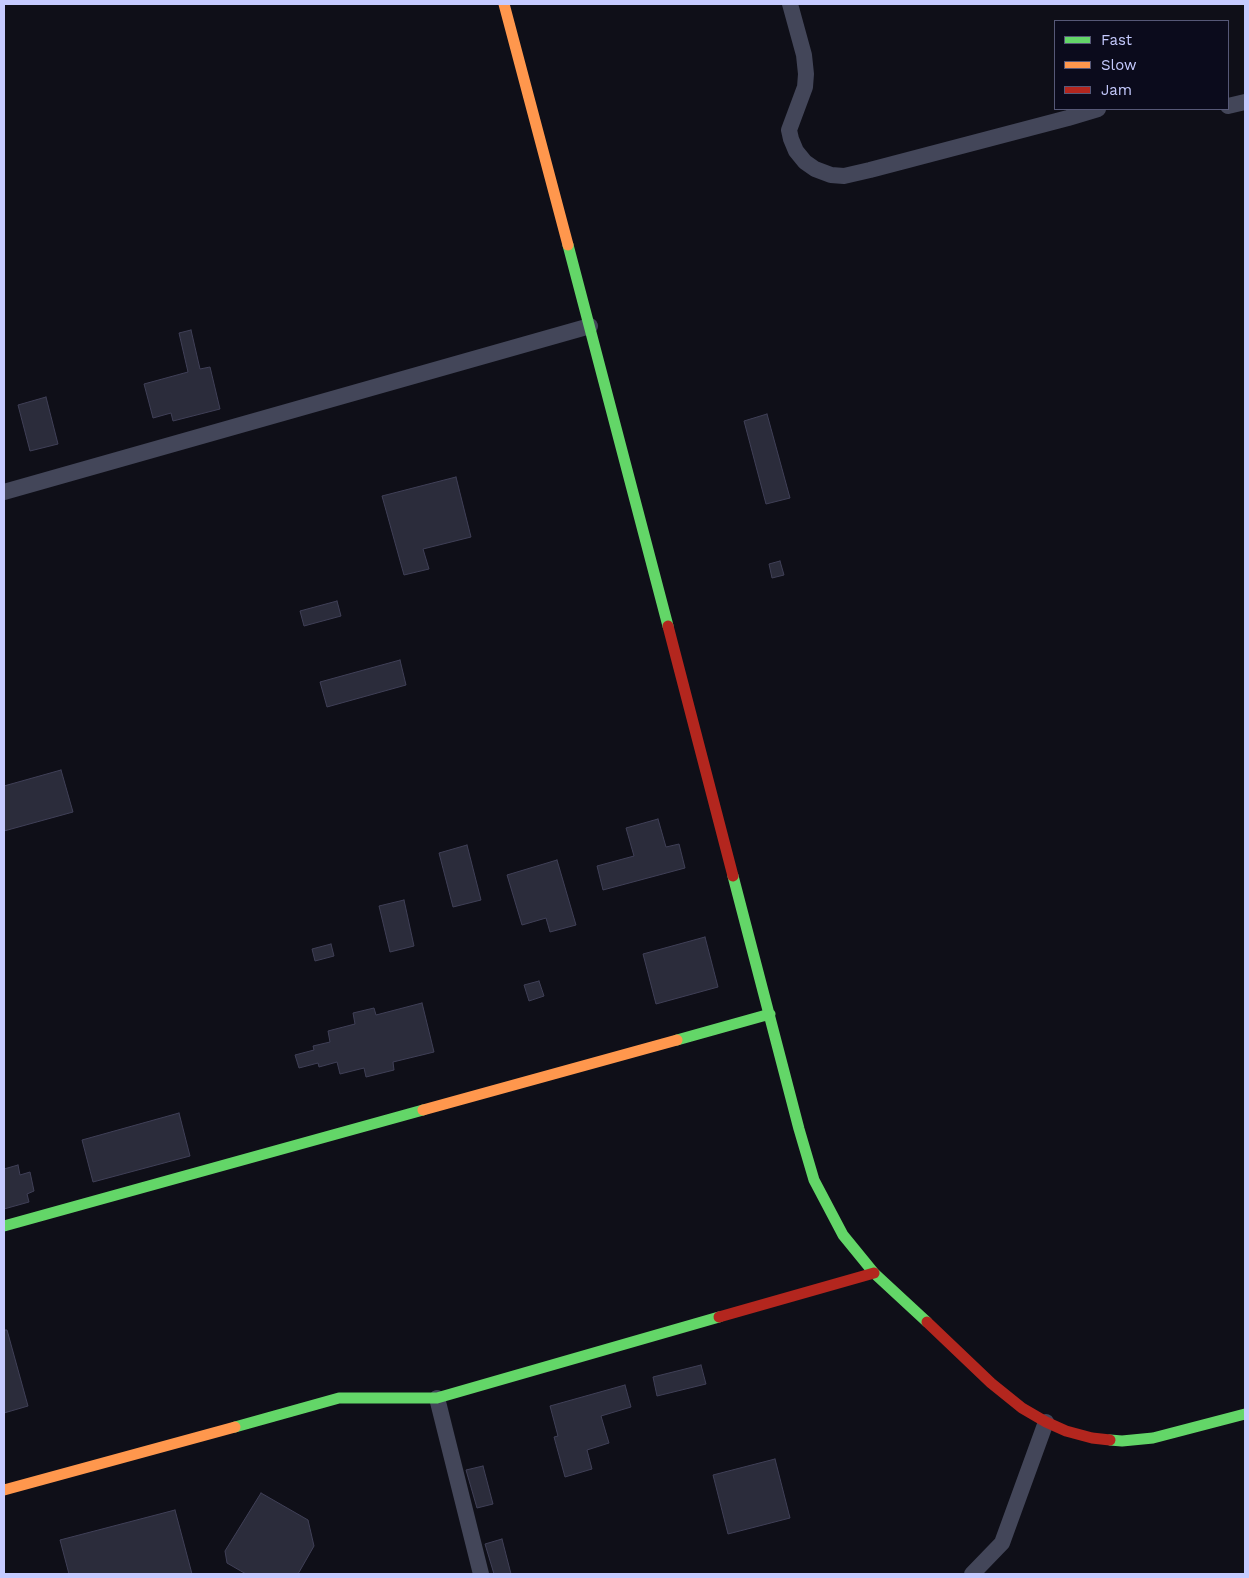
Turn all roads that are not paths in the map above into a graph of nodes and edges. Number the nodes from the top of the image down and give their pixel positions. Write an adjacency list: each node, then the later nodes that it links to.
1 (504, 4): 6 (street)
2 (790, 4): 5 (street)
3 (1245, 102): 4 (street)
4 (1229, 106)
5 (1094, 110)
6 (590, 326): 7 (street); 8 (street)
7 (4, 492)
8 (770, 1014): 9 (street); 10 (street)
9 (4, 1226)
10 (874, 1273): 11 (street); 13 (street)
11 (437, 1398): 14 (street); 15 (street)
12 (1245, 1414): 13 (street)
13 (1046, 1422): 16 (street)
14 (4, 1490)
15 (481, 1574)
16 (972, 1574)

